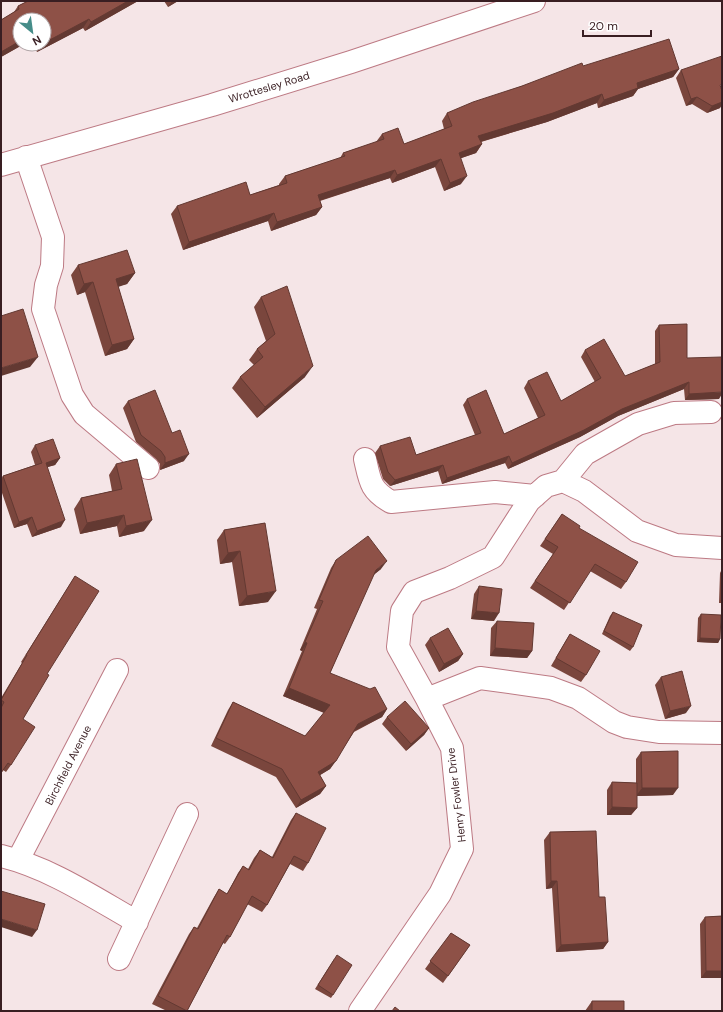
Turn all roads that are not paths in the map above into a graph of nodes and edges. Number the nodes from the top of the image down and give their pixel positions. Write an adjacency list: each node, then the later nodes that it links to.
1 (534, 1): 2 (street, Wrottesley Road)
2 (26, 157): 3 (street, Wrottesley Road); 6 (street)
3 (1, 165)
4 (711, 412): 7 (street)
5 (365, 459): 8 (street)
6 (148, 468)
7 (563, 481): 8 (street, Henry Fowler Drive); 9 (street)
8 (535, 496): 11 (street, Henry Fowler Drive)
9 (722, 548)
10 (117, 670): 14 (street, Birchfield Avenue)
11 (427, 699): 12 (street); 17 (street, Henry Fowler Drive)
12 (722, 733)
13 (187, 814): 15 (street)
14 (10, 858): 15 (street, Birchfield Avenue)
15 (137, 922): 16 (street)
16 (119, 959)
17 (360, 1011)

